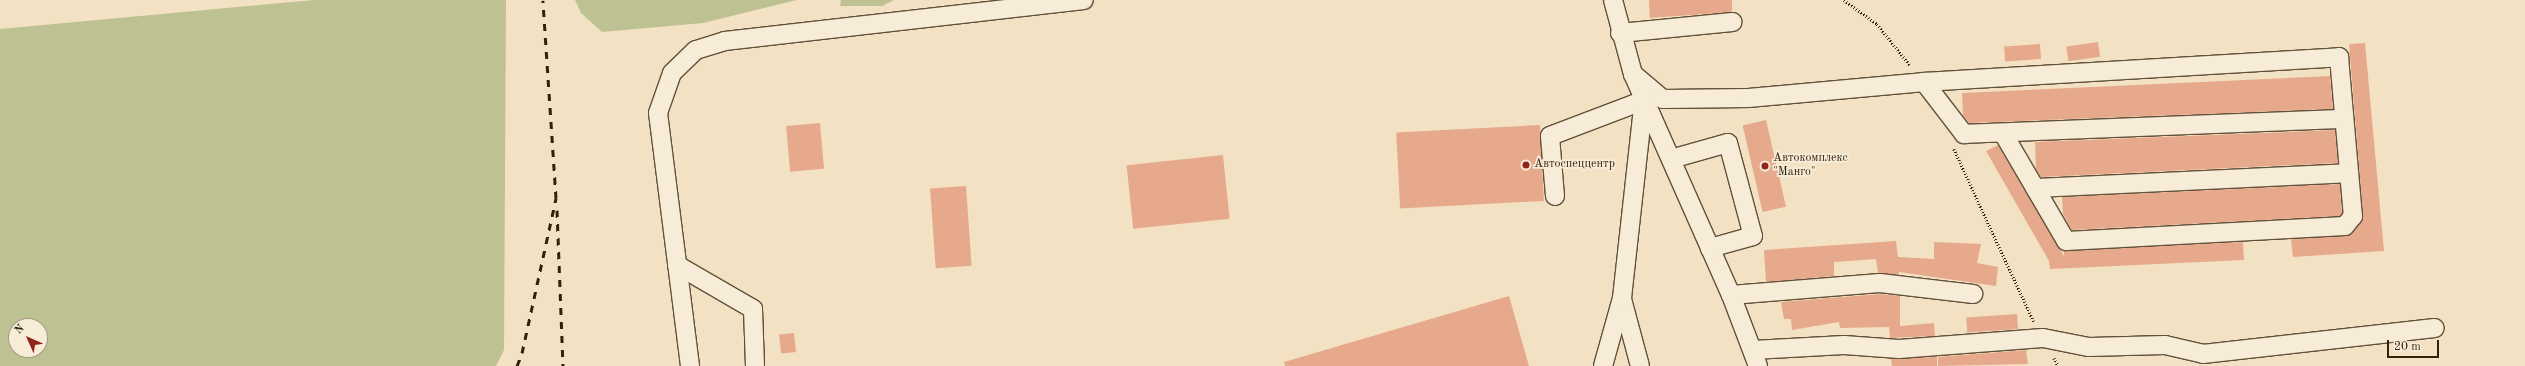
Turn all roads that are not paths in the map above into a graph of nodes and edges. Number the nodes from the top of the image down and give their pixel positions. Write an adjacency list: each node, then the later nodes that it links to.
1 (1084, 0): 15 (street)
2 (1613, 0): 4 (street)
3 (1732, 22): 4 (street)
4 (1620, 33): 5 (street)
5 (1633, 74): 6 (street); 7 (street)
6 (1924, 82): 8 (street); 9 (street)
7 (1644, 100): 10 (street); 13 (street); 18 (street)
8 (2344, 119): 9 (street); 11 (street)
9 (2003, 133): 12 (street)
10 (1671, 159): 14 (street); 14 (street)
11 (2349, 173): 12 (street); 12 (street)
12 (2035, 188)
13 (1555, 196)
14 (1710, 248): 17 (street)
15 (677, 265): 21 (street); 22 (street)
16 (1973, 294): 17 (street)
17 (1731, 295): 20 (street)
18 (1622, 298): 23 (street); 24 (street)
19 (2435, 328): 20 (street)
20 (1755, 358)
21 (690, 366)
22 (755, 366)
23 (1602, 366)
24 (1640, 366)

